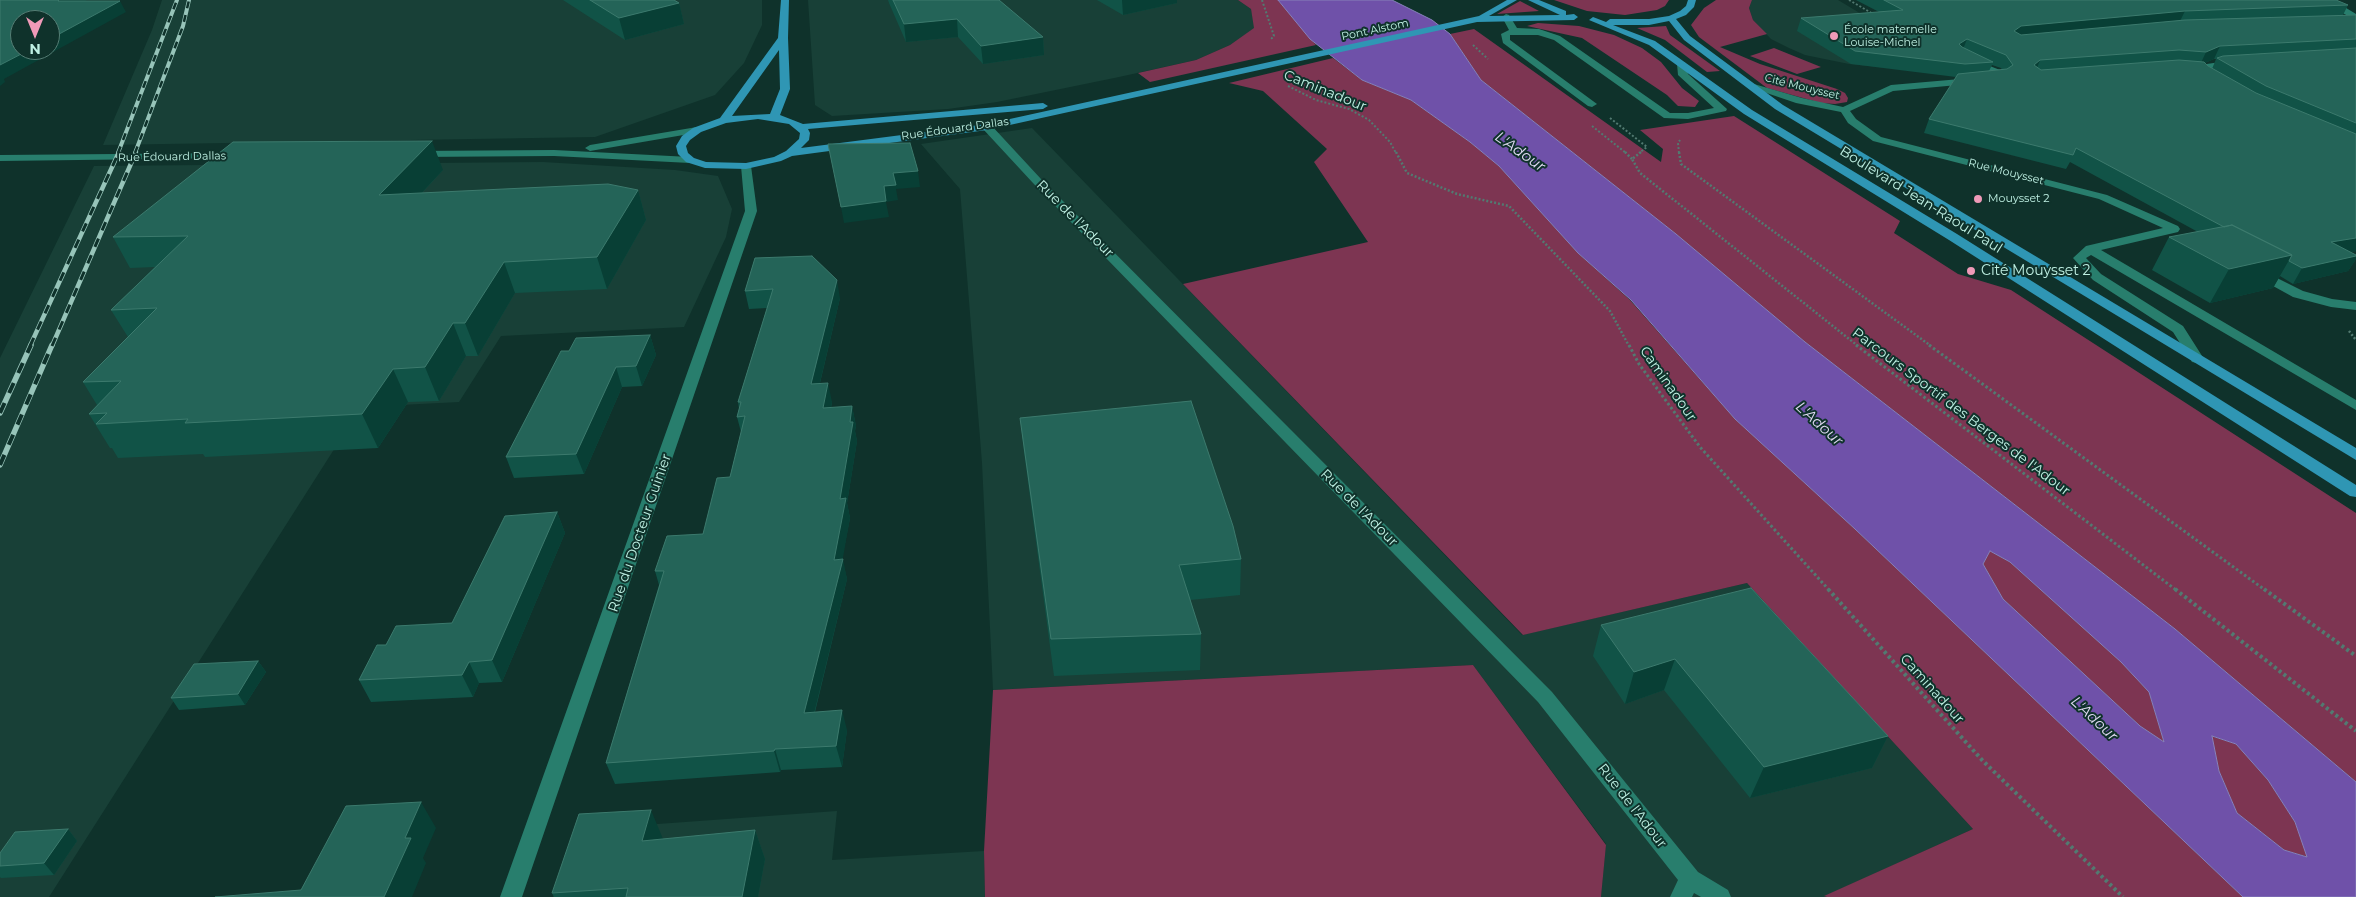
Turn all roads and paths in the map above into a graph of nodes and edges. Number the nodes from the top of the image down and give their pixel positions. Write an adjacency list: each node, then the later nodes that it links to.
1 (785, 0): 16 (main road)
2 (1262, 0): 17 (path)
3 (1513, 0): 13 (main road)
4 (1532, 0): 9 (main road)
5 (1693, 0): 11 (main road)
6 (1850, 0): 12 (path)
7 (2329, 0): 10 (street)
8 (1506, 17): 9 (main road); 13 (main road); 15 (street)
9 (1574, 17): 14 (main road)
10 (2356, 17)
11 (1671, 18): 14 (main road); 24 (main road, Boulevard Jean-Raoul Paul)
12 (1881, 18)
13 (1477, 19): 19 (main road, Pont Alstom)
14 (1594, 20): 21 (main road, Boulevard Jean-Raoul Paul)
15 (1514, 31): 26 (street); 28 (street)
16 (783, 38): 29 (main road); 30 (main road)
17 (1270, 41)
18 (1960, 57): 27 (street)
19 (1287, 60): 22 (main road, Rue Édouard Dallas)
20 (2243, 62): 23 (street)
21 (1682, 64): 28 (street); 49 (main road, Boulevard Jean-Raoul Paul)
22 (1249, 69): 25 (main road, Rue Édouard Dallas); 55 (path, Caminadour)
23 (2221, 85)
24 (1754, 87): 27 (street, Cité Mouysset); 46 (main road, Boulevard Jean-Raoul Paul)
25 (1119, 98): 31 (main road, Rue Édouard Dallas); 32 (main road, Rue Édouard Dallas)
26 (1592, 104): 51 (path, Parcours Sportif des Berges de l'Adour)
27 (1844, 110): 43 (street, Rue Mouysset)
28 (1668, 116): 50 (path)
29 (774, 117): 30 (main road); 31 (main road)
30 (724, 120): 33 (main road)
31 (801, 127): 37 (main road)
32 (987, 127): 37 (main road, Rue Édouard Dallas); 52 (street, Rue de l'Adour)
33 (697, 130): 36 (street); 41 (main road)
34 (0, 148): 35 (street)
35 (44, 148)
36 (554, 153): 38 (street); 41 (street)
37 (790, 153): 42 (main road, Rue Édouard Dallas)
38 (406, 154)
39 (248, 156): 40 (street, Rue Édouard Dallas)
40 (0, 158)
41 (690, 160): 42 (main road, Rue Édouard Dallas)
42 (746, 166): 53 (street, Rue du Docteur Guinier)
43 (2090, 249): 46 (street); 47 (street)
44 (2248, 267): 45 (street)
45 (2356, 306)
46 (2197, 359): 48 (main road, Boulevard Jean-Raoul Paul)
47 (2356, 406)
48 (2356, 454)
49 (2356, 492)
50 (2356, 656)
51 (2356, 730)
52 (1685, 888): 54 (street, Rue de l'Adour)
53 (511, 897)
54 (1720, 897)
55 (2123, 897)

